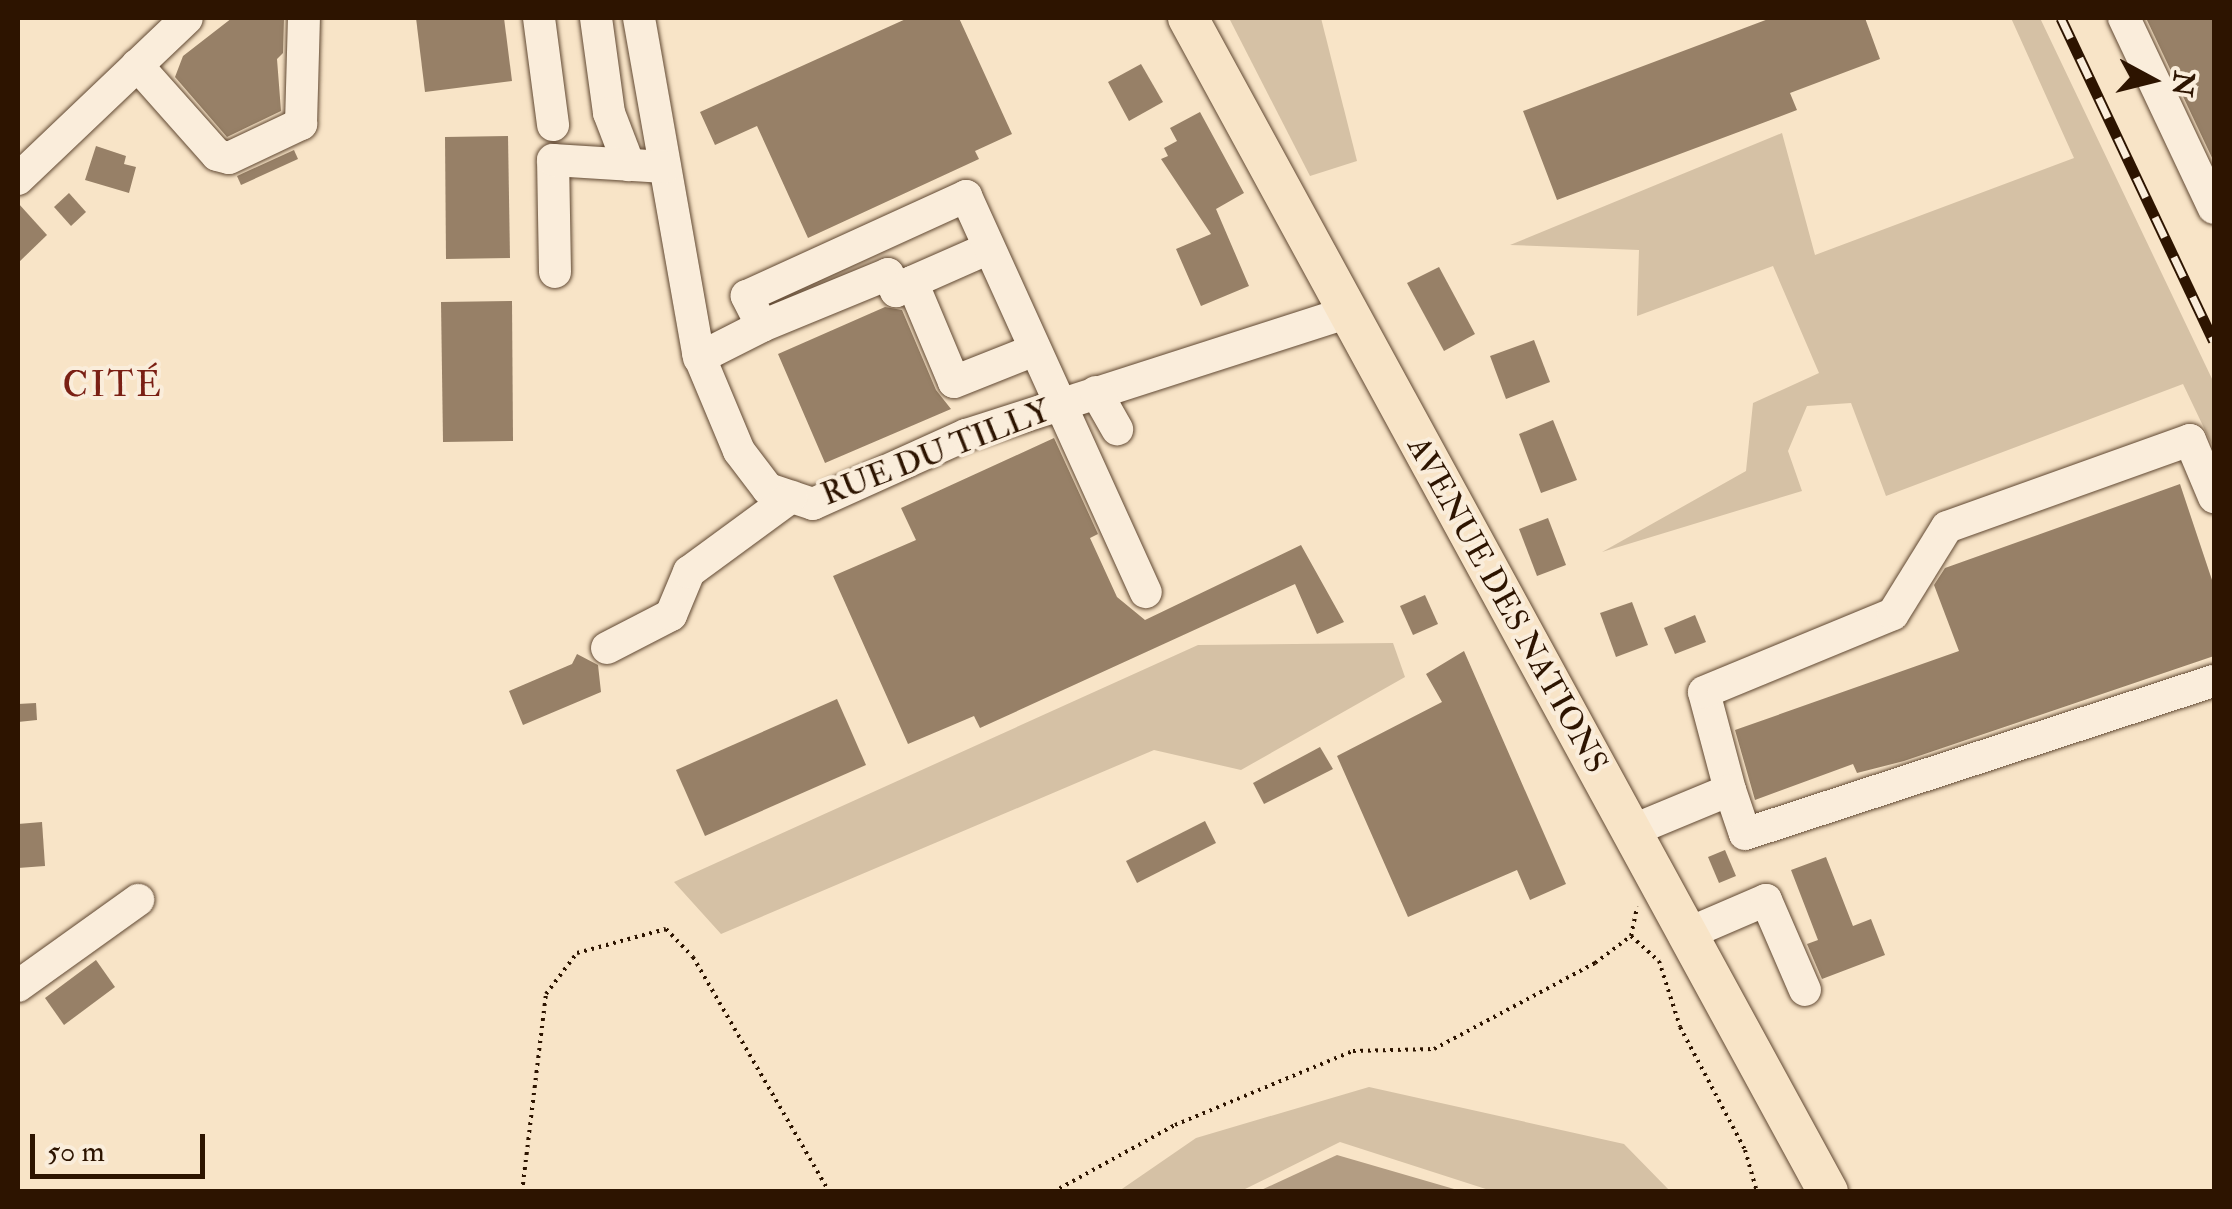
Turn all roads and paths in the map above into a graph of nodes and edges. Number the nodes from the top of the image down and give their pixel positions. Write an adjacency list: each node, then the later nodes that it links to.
1 (186, 18): 8 (street)
2 (304, 18): 8 (street)
3 (538, 18): 9 (street)
4 (596, 18): 10 (street)
5 (639, 18): 11 (street, RUE DU TILLY)
6 (1188, 18): 17 (main road, AVENUE DES NATIONS)
7 (2124, 18): 13 (street)
8 (137, 65): 12 (street)
9 (554, 124)
10 (629, 164): 11 (street); 15 (street)
11 (665, 167): 20 (street, RUE DU TILLY)
12 (18, 179)
13 (2214, 208)
14 (989, 248): 16 (street); 18 (street); 19 (street)
15 (555, 272)
16 (912, 282): 18 (street); 19 (street)
17 (1347, 313): 21 (street, RUE DU TILLY); 30 (main road, AVENUE DES NATIONS)
18 (762, 326): 20 (street)
19 (1035, 350): 22 (street)
20 (699, 358): 24 (street, RUE DU TILLY)
21 (1096, 392): 22 (street, RUE DU TILLY); 23 (street)
22 (1060, 404): 24 (street, RUE DU TILLY); 26 (street)
23 (1116, 429)
24 (792, 497): 27 (street)
25 (2214, 497): 29 (street)
26 (1146, 592)
27 (607, 648)
28 (2214, 681): 29 (street)
29 (1730, 790): 30 (street)
30 (1631, 832): 31 (main road, AVENUE DES NATIONS)
31 (1658, 882): 33 (main road, AVENUE DES NATIONS); 34 (path)
32 (138, 900): 35 (street)
33 (1687, 934): 36 (street); 41 (main road, AVENUE DES NATIONS)
34 (1631, 936): 39 (path); 40 (path)
35 (18, 986)
36 (1805, 990)
37 (522, 1192): 38 (path)
38 (829, 1192)
39 (1053, 1192)
40 (1757, 1192)
41 (1828, 1192)

